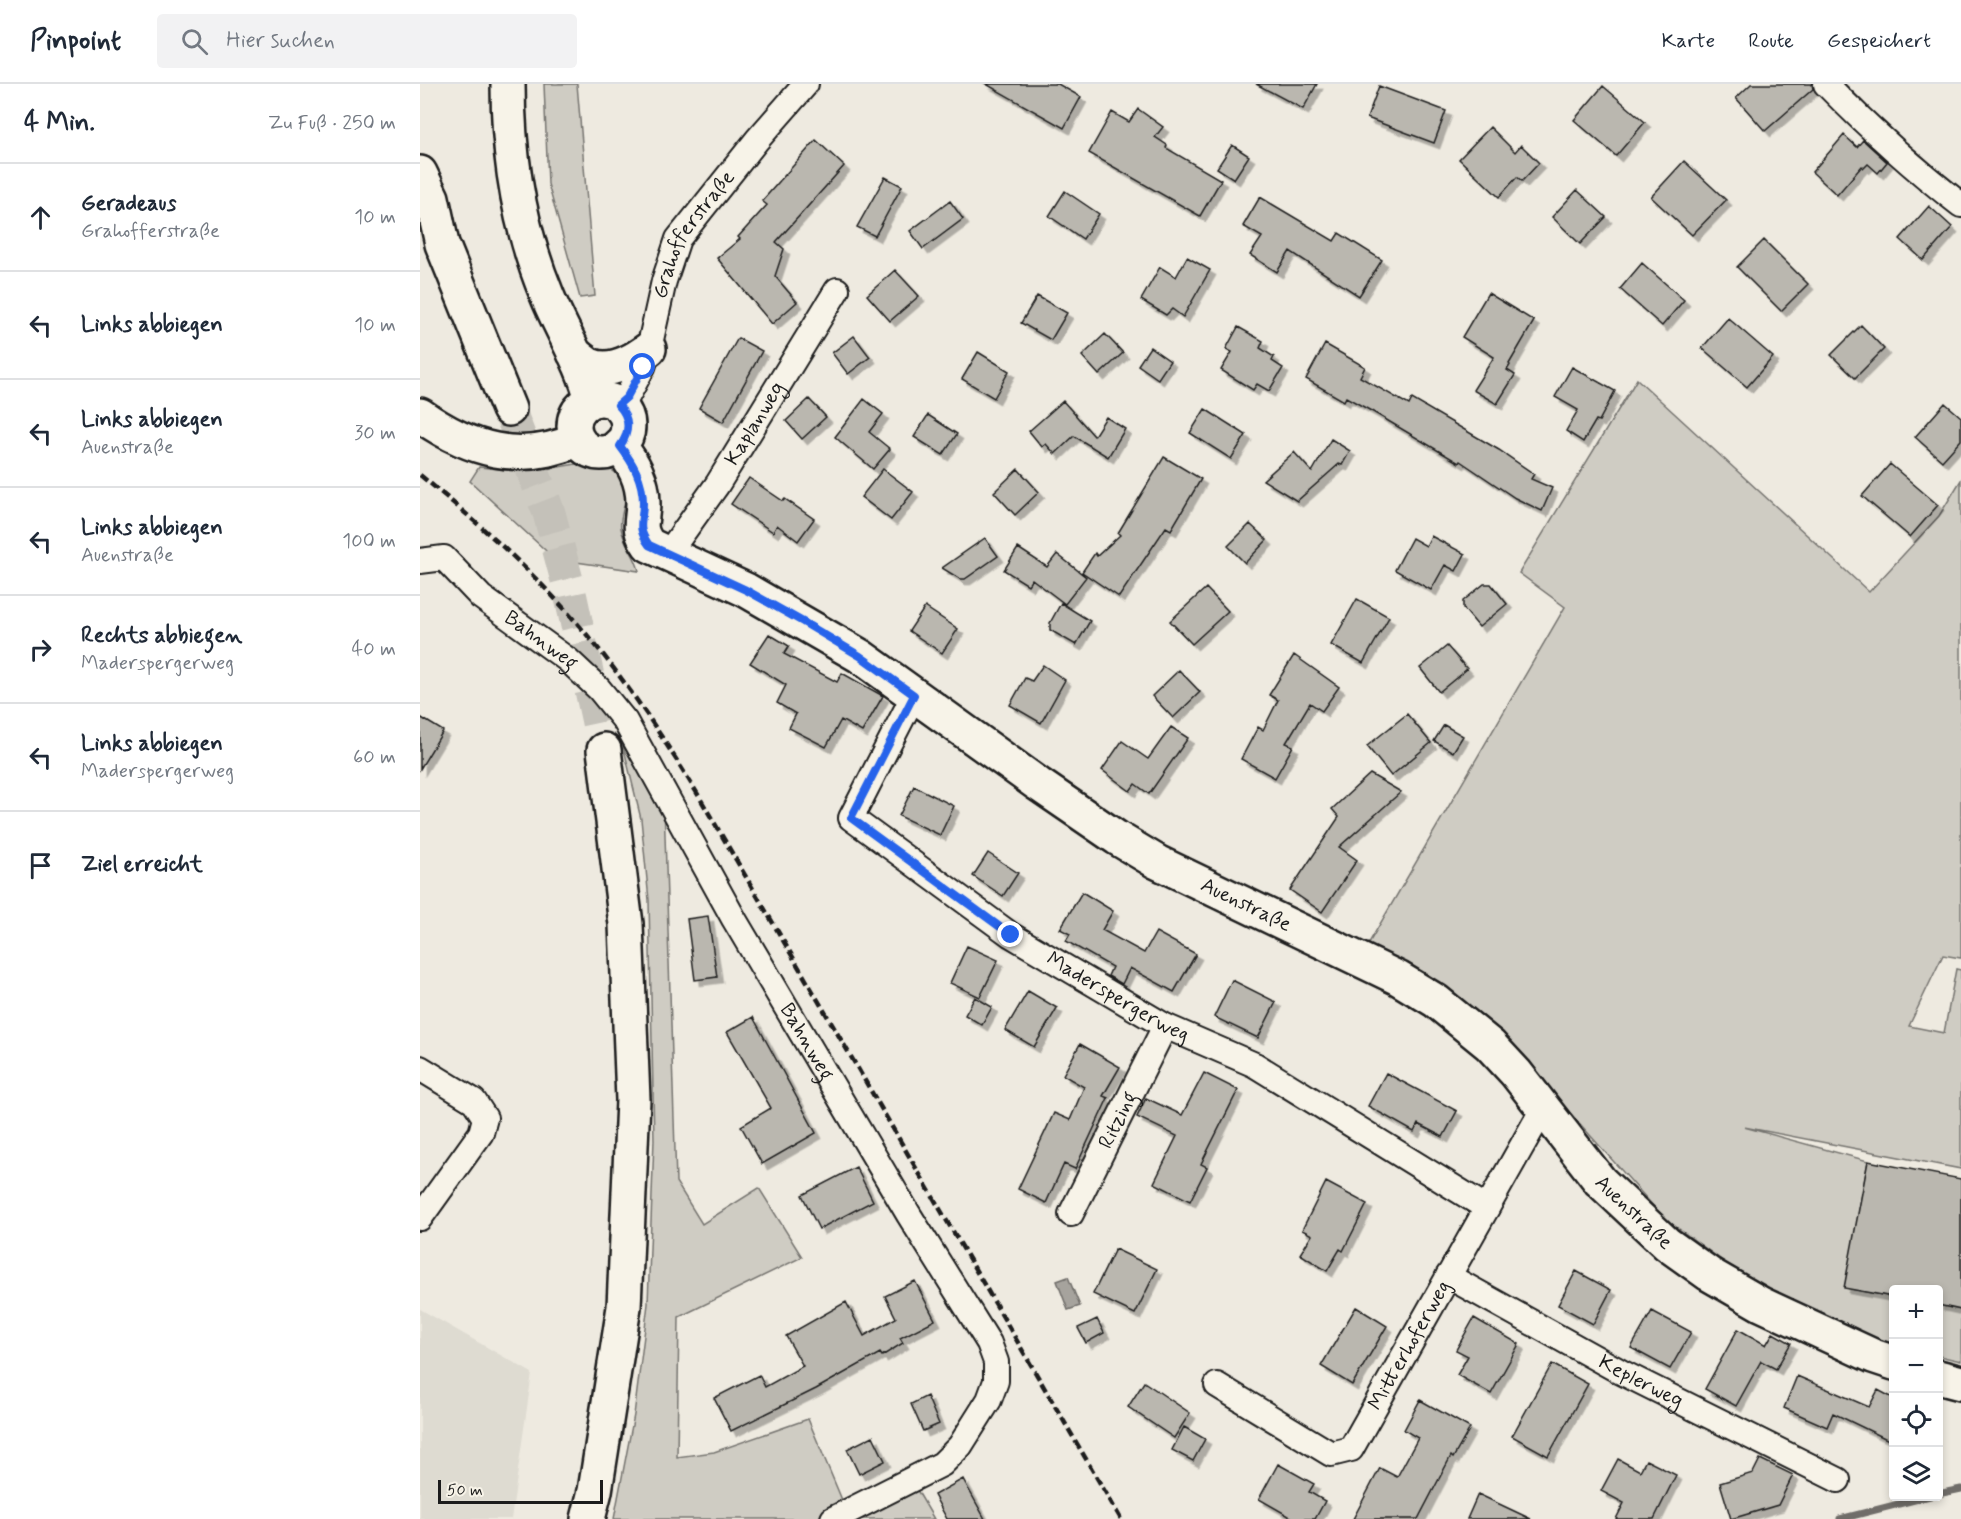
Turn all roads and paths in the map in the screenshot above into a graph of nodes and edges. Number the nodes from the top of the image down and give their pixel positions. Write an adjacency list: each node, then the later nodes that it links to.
1 (508, 84): 10 (street)
2 (807, 84): 9 (street, Grahofferstraße)
3 (1826, 84): 5 (street)
4 (420, 173): 7 (street)
5 (1961, 205)
6 (420, 216): 7 (street)
7 (442, 244): 12 (street)
8 (837, 290): 16 (street, Kaplanweg)
9 (649, 349): 10 (street); 11 (street, Grahofferstraße)
10 (574, 353): 11 (street)
11 (605, 402): 14 (street); 15 (street)
12 (509, 410)
13 (420, 415): 14 (street)
14 (577, 440): 15 (street)
15 (620, 446): 16 (street, Auenstraße)
16 (668, 555): 18 (street, Auenstraße)
17 (420, 561): 33 (street, Bahnweg)
18 (914, 695): 20 (street, Maderspergerweg); 22 (street, Auenstraße)
19 (604, 750): 32 (street)
20 (1165, 1026): 23 (street, Maderspergerweg); 24 (street, Ritzing)
21 (420, 1068): 25 (street)
22 (1544, 1107): 23 (street, Mitterhoferweg); 27 (street, Auenstraße)
23 (1487, 1208): 26 (street, Mitterhoferweg)
24 (1071, 1214)
25 (420, 1218)
26 (1448, 1276): 30 (street, Mitterhoferweg); 31 (street, Keplerweg)
27 (1889, 1362)
28 (1943, 1378): 29 (street)
29 (1961, 1383)
30 (1218, 1385)
31 (1838, 1480)
32 (588, 1519)
33 (833, 1519)

